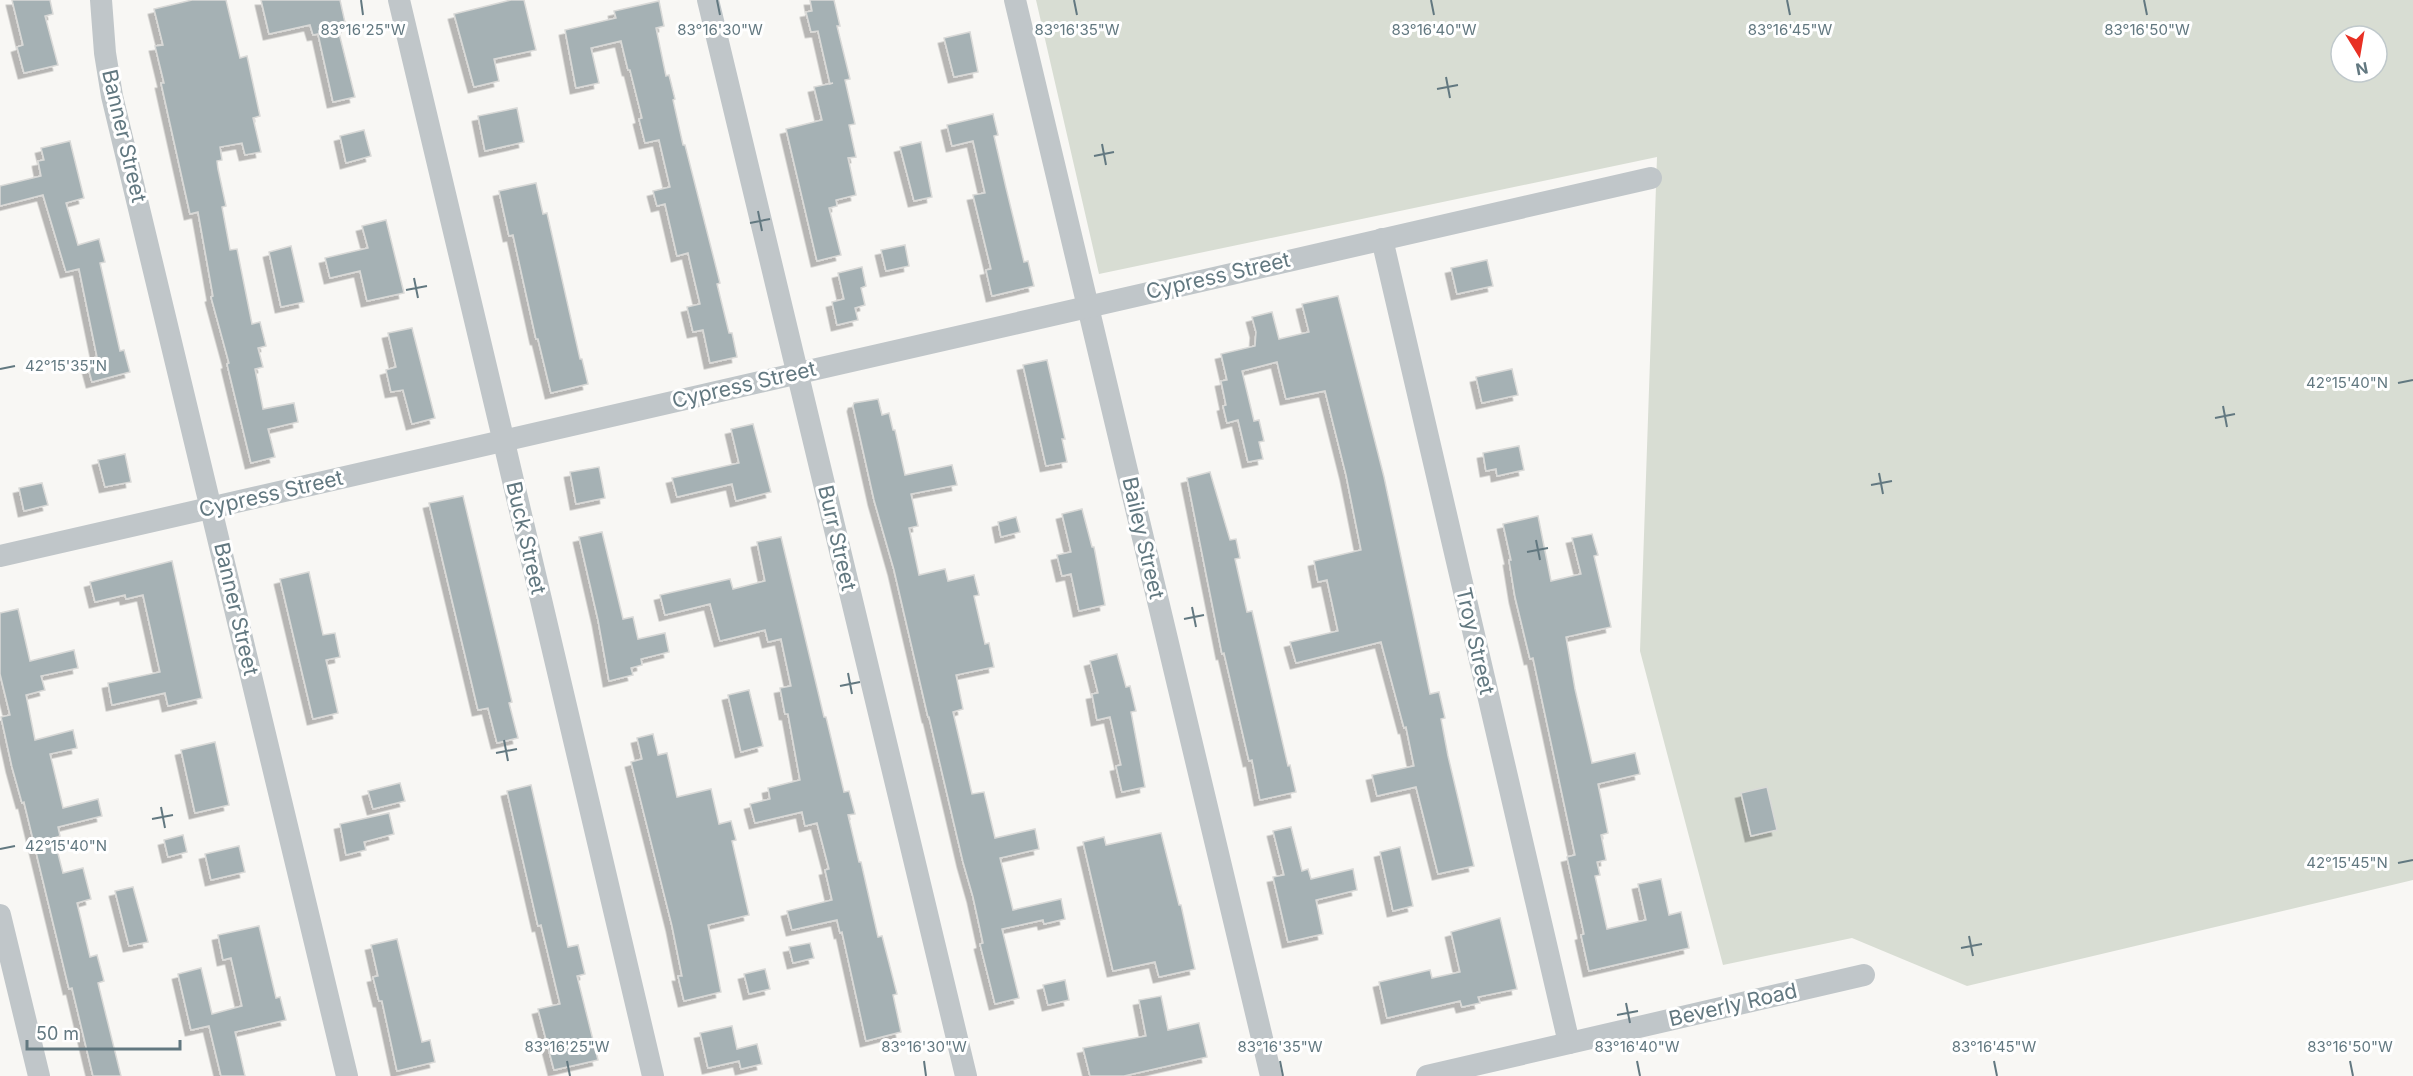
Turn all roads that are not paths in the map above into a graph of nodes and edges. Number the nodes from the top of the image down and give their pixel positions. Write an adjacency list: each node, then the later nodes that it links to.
1 (101, 0): 10 (street, Banner Street)
2 (399, 0): 9 (street, Buck Street)
3 (708, 0): 8 (street, Burr Street)
4 (1015, 0): 7 (street, Bailey Street)
5 (1651, 178): 6 (street, Cypress Street)
6 (1382, 239): 7 (street, Cypress Street); 14 (street, Troy Street)
7 (1088, 306): 8 (street, Cypress Street); 19 (street, Bailey Street)
8 (798, 373): 9 (street, Cypress Street); 18 (street, Burr Street)
9 (504, 441): 10 (street, Cypress Street); 17 (street, Buck Street)
10 (212, 508): 11 (street, Cypress Street); 16 (street, Banner Street)
11 (0, 556)
12 (0, 915): 15 (street)
13 (1863, 975): 14 (street, Beverly Road)
14 (1569, 1043): 20 (street, Beverly Road)
15 (39, 1076)
16 (347, 1076)
17 (653, 1076)
18 (966, 1076)
19 (1271, 1076)
20 (1427, 1076)

